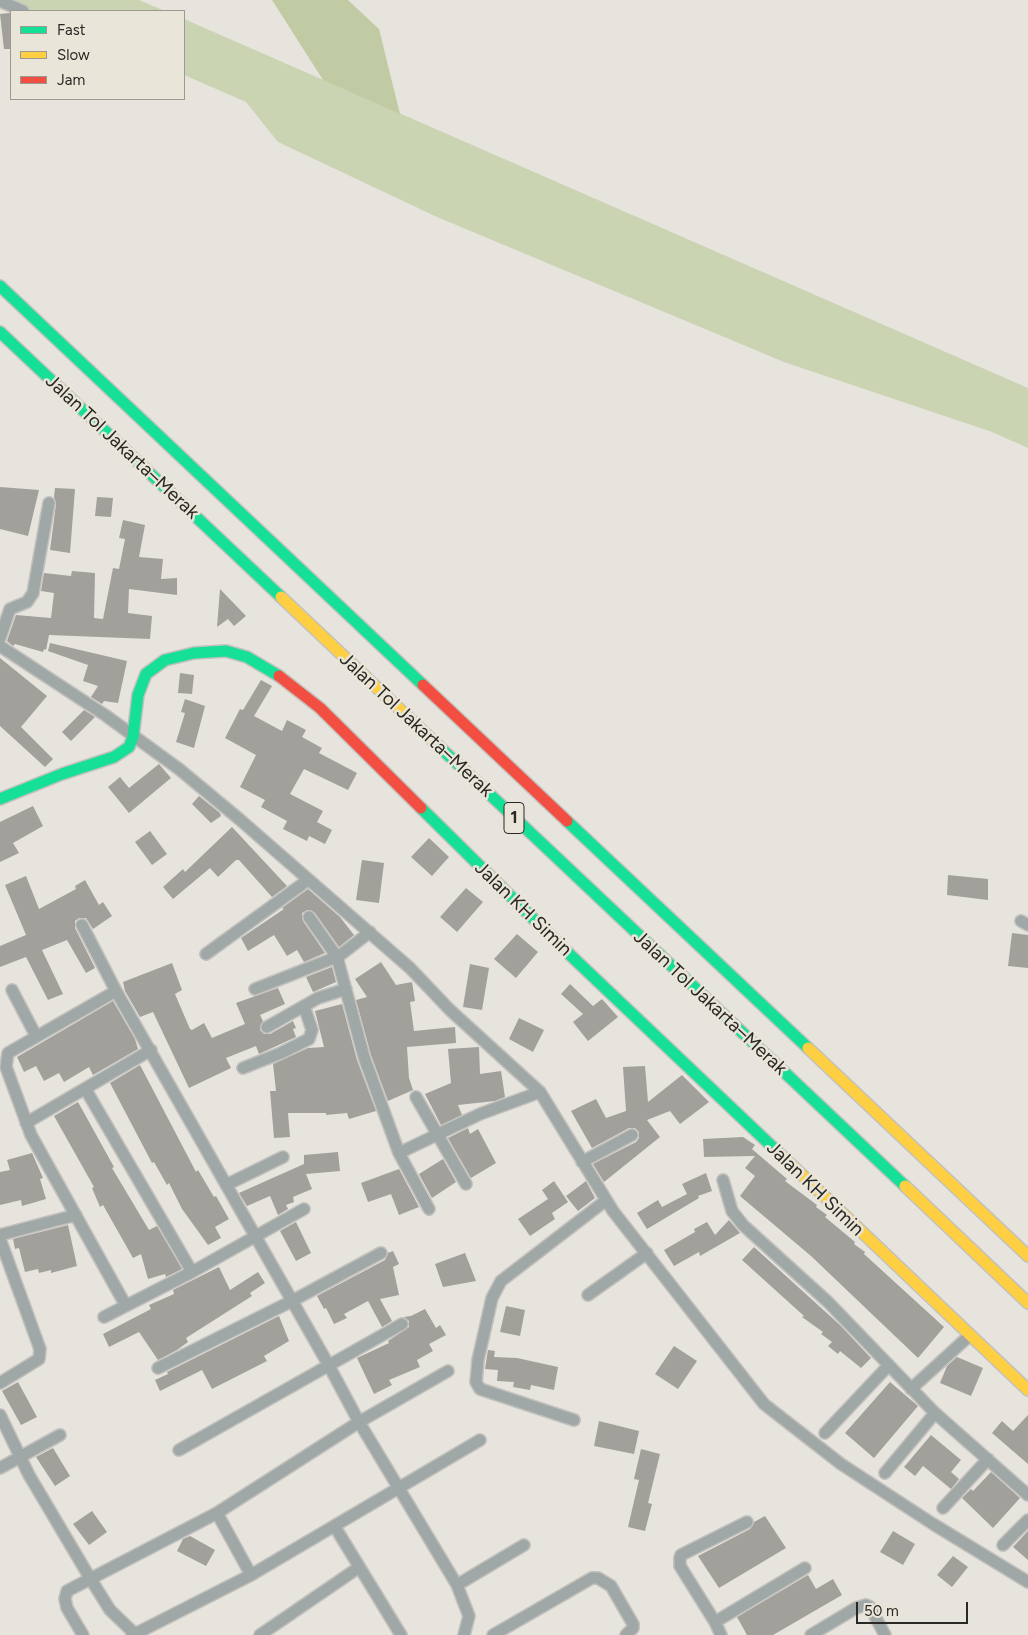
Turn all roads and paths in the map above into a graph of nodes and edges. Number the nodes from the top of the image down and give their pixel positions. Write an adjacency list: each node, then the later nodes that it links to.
1 (0, 1): 2 (street)
2 (21, 10)
3 (0, 286): 45 (main road, Jalan Tol Jakarta–Merak / 1)
4 (0, 332): 49 (main road, Jalan Tol Jakarta–Merak / 1)
5 (49, 504): 6 (street)
6 (0, 638)
7 (0, 646): 8 (street)
8 (133, 737): 9 (main road); 10 (street); 53 (main road, Jalan KH Simin)
9 (0, 799)
10 (308, 880): 13 (street); 14 (street)
11 (309, 917): 15 (street)
12 (82, 925): 19 (street)
13 (370, 932): 15 (street); 26 (street)
14 (206, 954)
15 (337, 957): 16 (street); 17 (street)
16 (254, 989)
17 (346, 989): 20 (street); 31 (street)
18 (12, 990): 22 (street)
19 (116, 991): 22 (street); 23 (street)
20 (304, 1006): 21 (street); 24 (street)
21 (268, 1027)
22 (36, 1036): 28 (street)
23 (151, 1050): 25 (street); 36 (street)
24 (243, 1068)
25 (86, 1090): 28 (street); 46 (street)
26 (540, 1092): 29 (street); 33 (street)
27 (416, 1097): 29 (street)
28 (26, 1123): 40 (street)
29 (437, 1135): 31 (street); 35 (street)
30 (632, 1135): 33 (street)
31 (399, 1153): 39 (street)
32 (283, 1157): 36 (street)
33 (582, 1162): 37 (street)
34 (722, 1180): 55 (street)
35 (466, 1184)
36 (226, 1185): 41 (street)
37 (606, 1200): 44 (street); 63 (street)
38 (304, 1209): 41 (street)
39 (429, 1209)
40 (76, 1216): 42 (street); 50 (street)
41 (256, 1235): 46 (street); 48 (street)
42 (0, 1237): 58 (street)
43 (381, 1252): 48 (street)
44 (647, 1253): 47 (street); 86 (street)
45 (1028, 1256)
46 (192, 1272): 50 (street)
47 (588, 1295)
48 (292, 1301): 54 (street); 56 (street)
49 (1028, 1303)
50 (126, 1306): 51 (street)
51 (104, 1317)
52 (402, 1324): 54 (street)
53 (969, 1336): 59 (street); 60 (main road, Jalan KH Simin)
54 (328, 1364): 64 (street); 68 (street)
55 (889, 1365): 59 (street); 65 (street)
56 (158, 1368)
57 (448, 1371): 64 (street)
58 (0, 1383)
59 (911, 1389): 61 (street)
60 (1028, 1390)
61 (935, 1413): 70 (street); 72 (street)
62 (0, 1416): 69 (street)
63 (574, 1420)
64 (359, 1422): 73 (street); 76 (street)
65 (825, 1433)
66 (60, 1435): 69 (street)
67 (480, 1440): 73 (street)
68 (179, 1450)
69 (19, 1456): 71 (street); 85 (street)
70 (988, 1459): 74 (street); 75 (street)
71 (0, 1468)
72 (885, 1473)
73 (400, 1487): 79 (street); 87 (street)
74 (1028, 1495)
75 (943, 1508)
76 (217, 1513): 84 (street); 85 (street)
77 (1028, 1520): 81 (street)
78 (747, 1522): 88 (street)
79 (335, 1527): 82 (street); 84 (street)
80 (524, 1545): 87 (street)
81 (1003, 1545)
82 (358, 1568): 89 (street); 92 (street)
83 (805, 1568): 88 (street)
84 (250, 1575): 91 (street)
85 (90, 1578): 90 (street); 91 (street)
86 (1028, 1582)
87 (457, 1585): 93 (street)
88 (715, 1622): 96 (street)
89 (394, 1633)
90 (83, 1635)
91 (135, 1635)
92 (260, 1635)
93 (464, 1635)
94 (493, 1635): 95 (street)
95 (626, 1635)
96 (721, 1635)
97 (811, 1635): 98 (street)
98 (886, 1635)

